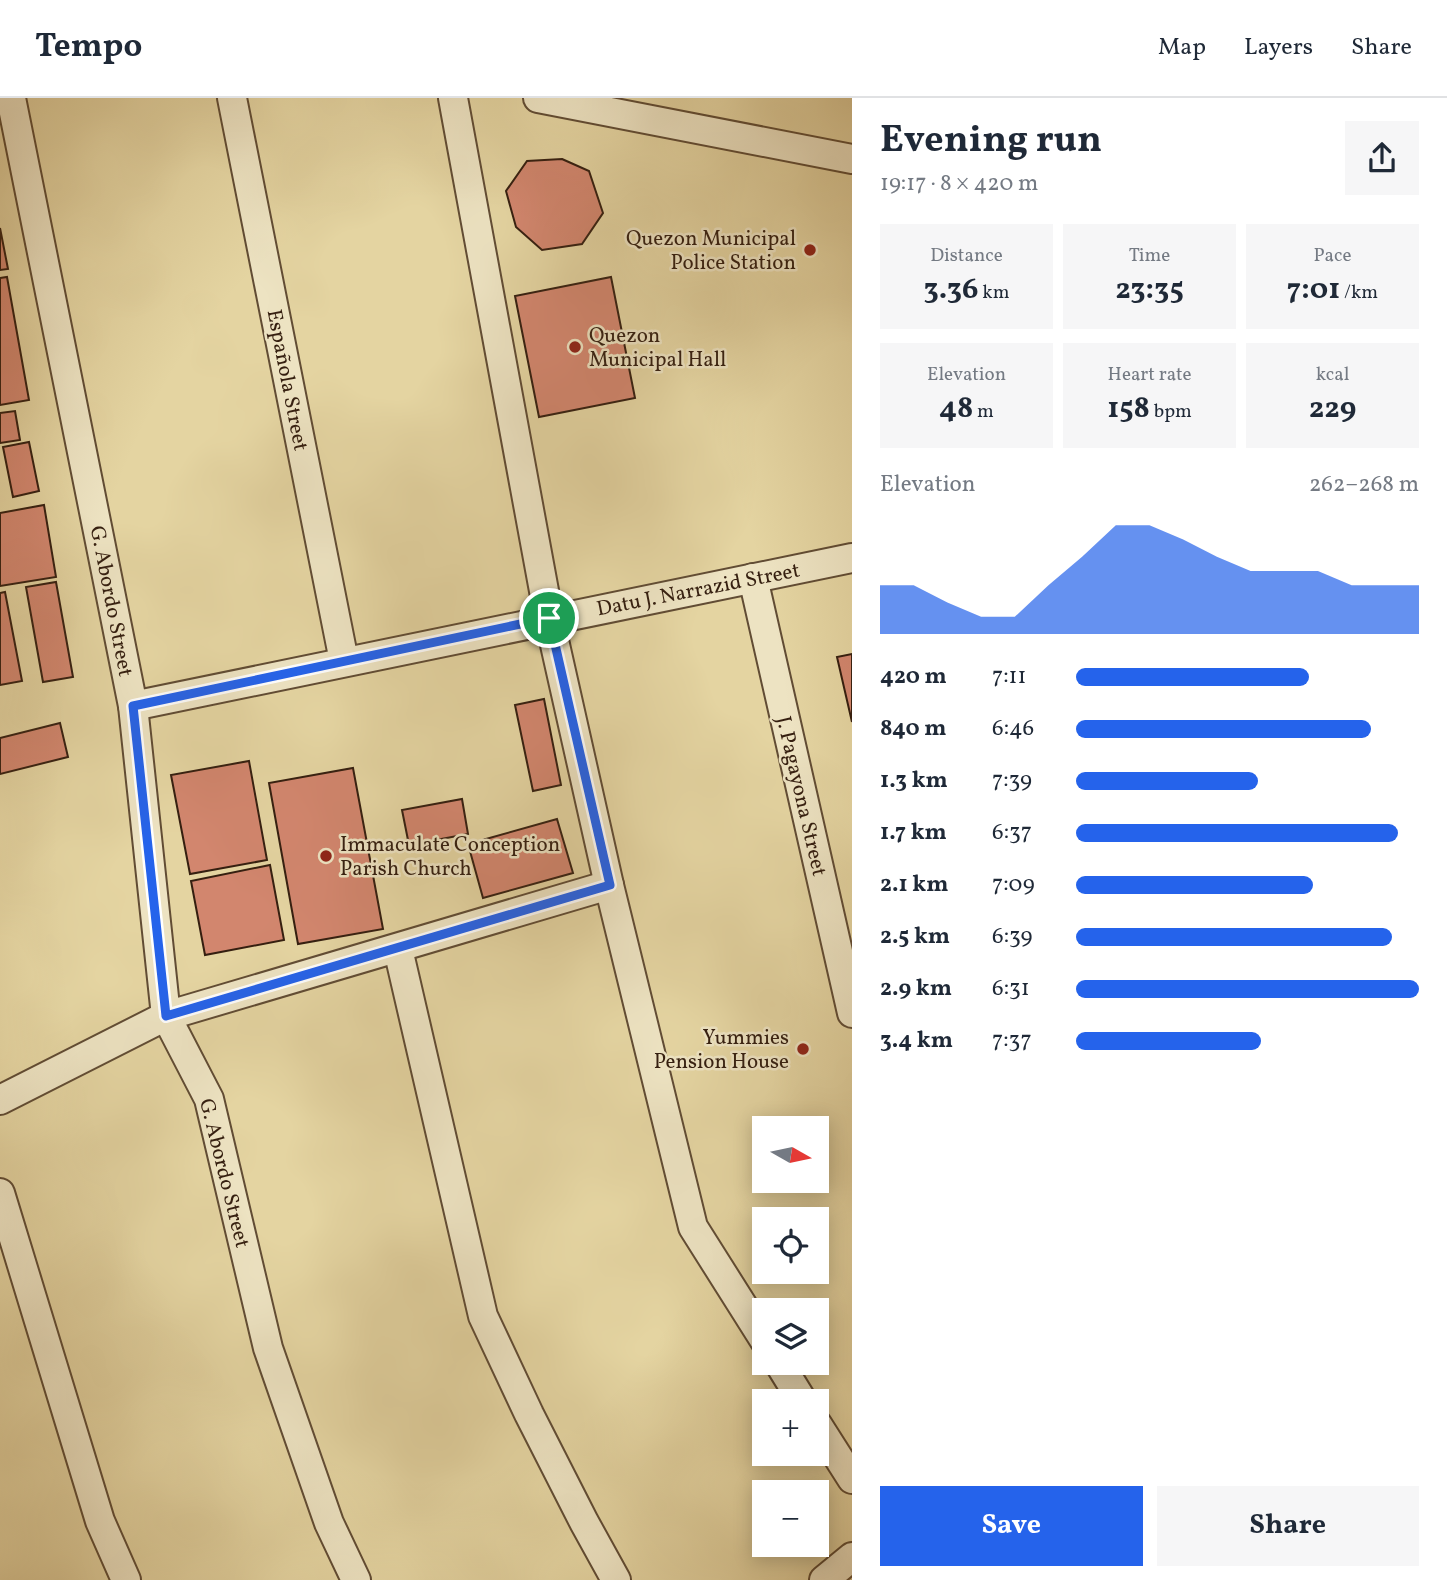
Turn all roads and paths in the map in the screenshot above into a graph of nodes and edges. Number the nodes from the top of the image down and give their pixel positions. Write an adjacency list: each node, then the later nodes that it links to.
1 (11, 98): 10 (street, G. Abordo Street)
2 (232, 98): 9 (street, Española Street)
3 (453, 98): 8 (street)
4 (538, 98): 5 (street)
5 (852, 159)
6 (852, 558): 7 (street, Datu J. Narrazid Street)
7 (753, 578): 8 (street, Datu J. Narrazid Street); 13 (street, J. Pagayona Street)
8 (549, 618): 9 (street, Datu J. Narrazid Street); 11 (street)
9 (344, 662): 10 (street, Datu J. Narrazid Street)
10 (133, 706): 14 (street, G. Abordo Street)
11 (610, 885): 12 (street); 17 (street)
12 (398, 949): 14 (street); 23 (street)
13 (852, 1013)
14 (166, 1016): 15 (street); 22 (street, G. Abordo Street)
15 (0, 1100)
16 (0, 1193): 21 (street)
17 (752, 1320)
18 (829, 1443): 19 (street)
19 (852, 1479)
20 (852, 1557): 24 (street)
21 (126, 1580)
22 (356, 1580)
23 (616, 1580)
24 (824, 1580)

